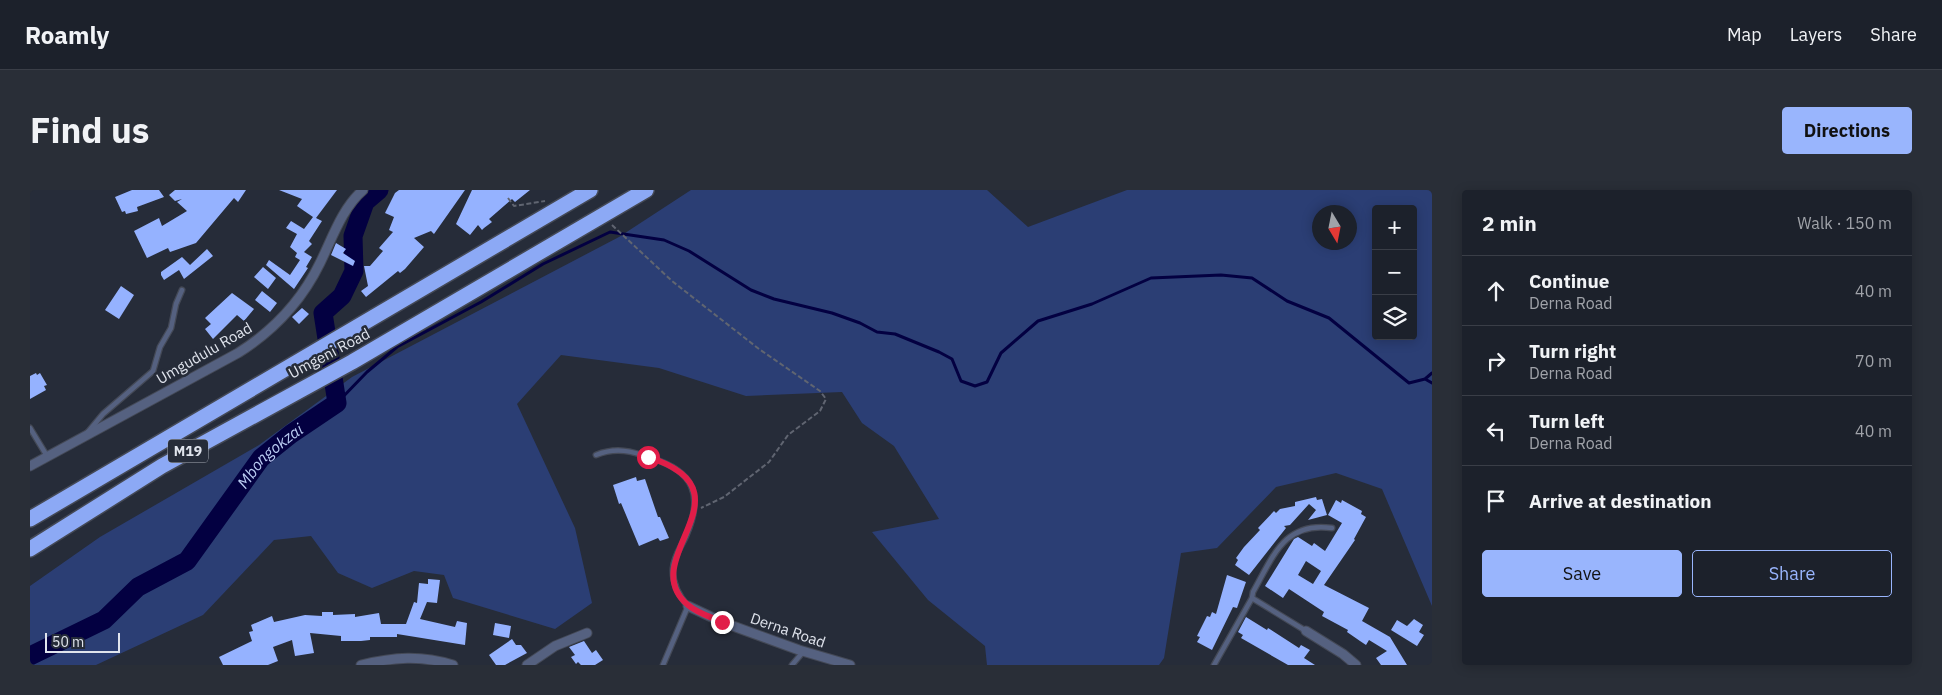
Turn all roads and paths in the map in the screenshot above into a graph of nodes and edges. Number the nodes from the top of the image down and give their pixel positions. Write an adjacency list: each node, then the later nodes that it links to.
1 (363, 190): 7 (street, Umgudulu Road)
2 (590, 190): 12 (highway, Umgeni Road / M19)
3 (646, 190): 14 (highway, Umgeni Road / M19)
4 (621, 234): 11 (path)
5 (182, 290): 7 (lane)
6 (30, 428): 9 (lane)
7 (86, 435): 9 (street, Umgudulu Road)
8 (596, 455): 11 (lane)
9 (48, 456): 10 (street, Umgudulu Road)
10 (30, 466)
11 (694, 511): 16 (lane)
12 (30, 519)
13 (1332, 528): 15 (lane)
14 (30, 550)
15 (1252, 598): 17 (lane); 27 (lane)
16 (688, 606): 19 (street, Derna Road); 24 (lane)
17 (1306, 631): 28 (street)
18 (587, 633): 23 (street)
19 (804, 652): 25 (lane); 26 (street, Derna Road)
20 (443, 664): 21 (street); 22 (street)
21 (361, 665)
22 (453, 665)
23 (527, 665)
24 (663, 665)
25 (792, 665)
26 (850, 665)
27 (1214, 665)
28 (1356, 665)

